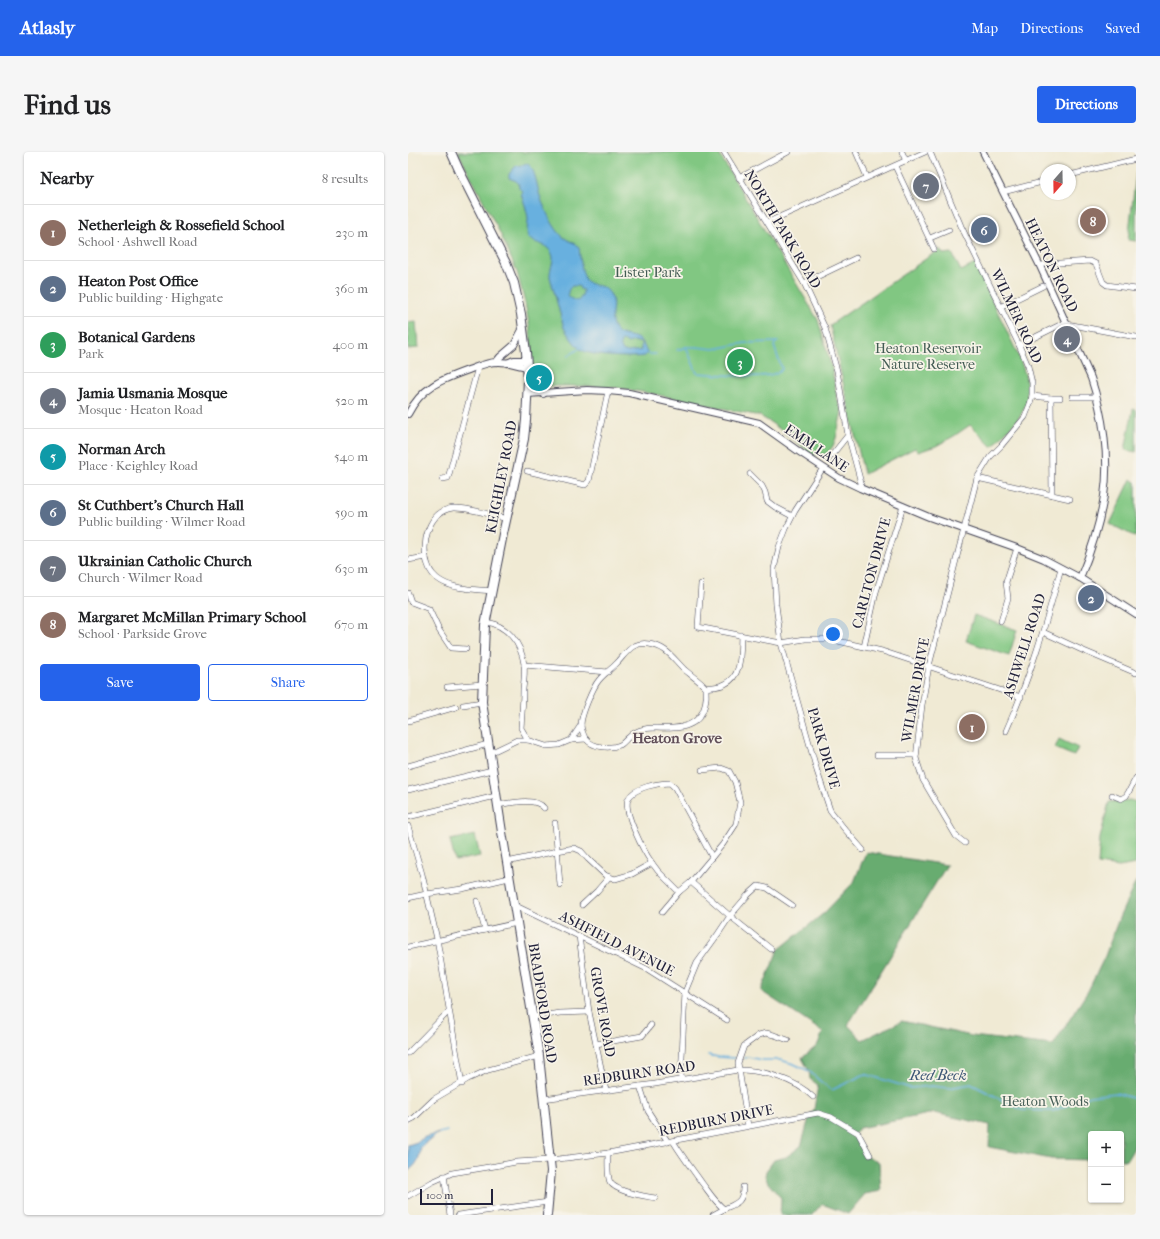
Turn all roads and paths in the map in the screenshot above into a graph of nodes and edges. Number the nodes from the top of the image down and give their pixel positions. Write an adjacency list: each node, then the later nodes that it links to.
1 (451, 152): 28 (highway, KEIGHLEY ROAD)
2 (724, 152): 14 (street, NORTH PARK ROAD)
3 (788, 152): 14 (street)
4 (856, 152): 13 (street)
5 (902, 152): 10 (street)
6 (925, 152): 10 (street)
7 (930, 152): 26 (street, WILMER ROAD)
8 (983, 152): 16 (street, HEATON ROAD)
9 (1136, 159): 12 (street)
10 (906, 161): 11 (street)
11 (894, 166): 13 (street); 19 (street)
12 (1076, 174)
13 (867, 177): 17 (street)
14 (739, 178): 17 (street, NORTH PARK ROAD)
15 (1040, 183): 16 (street)
16 (1003, 192): 22 (street, HEATON ROAD)
17 (768, 222): 23 (street, NORTH PARK ROAD)
18 (950, 230): 19 (street)
19 (930, 238): 20 (street)
20 (934, 249)
21 (856, 258): 23 (street)
22 (1040, 266): 25 (street); 27 (street, HEATON ROAD)
23 (804, 283): 44 (street, NORTH PARK ROAD)
24 (1043, 286): 26 (street)
25 (1136, 289)
26 (1000, 307): 30 (street, WILMER ROAD)
27 (1066, 323): 29 (street); 30 (street); 40 (street, HEATON ROAD)
28 (523, 328): 31 (street); 32 (highway, KEIGHLEY ROAD)
29 (1136, 337)
30 (1019, 345): 38 (street, WILMER ROAD)
31 (496, 362): 32 (street); 33 (street)
32 (527, 363): 34 (highway, KEIGHLEY ROAD)
33 (478, 367): 43 (street); 50 (street)
34 (528, 380): 36 (highway); 37 (highway, KEIGHLEY ROAD)
35 (608, 391): 36 (street, EMM LANE); 46 (street, EMM LANE); 47 (street)
36 (543, 393): 37 (street, EMM LANE)
37 (527, 394): 56 (highway, KEIGHLEY ROAD)
38 (1032, 396): 41 (street); 49 (street, WILMER ROAD)
39 (1072, 397): 40 (street)
40 (1097, 397): 62 (street, HEATON ROAD)
41 (1051, 398): 42 (street); 52 (street)
42 (1060, 398)
43 (408, 414)
44 (848, 435): 45 (street); 51 (street)
45 (828, 460)
46 (823, 468): 51 (street, EMM LANE); 55 (street, PARK DRIVE)
47 (527, 471)
48 (750, 474): 55 (street)
49 (977, 478): 52 (street); 57 (street, WILMER ROAD)
50 (442, 479)
51 (860, 488): 54 (street, EMM LANE)
52 (1052, 495): 53 (street)
53 (1070, 499)
54 (903, 506): 57 (street, EMM LANE); 73 (street, CARLTON DRIVE)
55 (792, 516): 72 (street, PARK DRIVE)
56 (506, 519): 59 (street); 64 (highway, KEIGHLEY ROAD)
57 (964, 530): 58 (street, EMM LANE); 76 (street, WILMER DRIVE)
58 (1017, 548): 61 (street, EMM LANE); 68 (street)
59 (426, 557): 60 (street); 64 (street)
60 (408, 560)
61 (1061, 568): 62 (street, EMM LANE); 70 (street, ASHWELL ROAD)
62 (1080, 578): 67 (street, EMM LANE)
63 (701, 584): 71 (street)
64 (492, 591): 69 (highway, KEIGHLEY ROAD)
65 (408, 592): 66 (street)
66 (410, 603): 74 (street)
67 (1136, 614)
68 (1001, 621)
69 (486, 622): 75 (street); 79 (highway, KEIGHLEY ROAD)
70 (1043, 632): 78 (street); 82 (street, ASHWELL ROAD)
71 (741, 635): 72 (street); 81 (street)
72 (781, 643): 73 (street); 111 (street, PARK DRIVE)
73 (864, 647): 76 (street)
74 (466, 650)
75 (524, 665): 77 (street); 88 (street)
76 (929, 666): 82 (street); 97 (street, WILMER DRIVE)
77 (608, 672): 81 (street); 87 (street)
78 (1136, 673)
79 (482, 684): 80 (street); 83 (highway, KEIGHLEY ROAD)
80 (447, 687)
81 (706, 688): 90 (street)
82 (1021, 697): 89 (street, ASHWELL ROAD)
83 (482, 702): 84 (street); 94 (highway, KEIGHLEY ROAD)
84 (463, 704)
85 (456, 707): 86 (street)
86 (408, 721)
87 (581, 725): 90 (street); 93 (street)
88 (521, 728): 91 (street); 92 (street)
89 (1006, 731)
90 (586, 739): 93 (street)
91 (517, 740): 92 (street); 95 (street)
92 (528, 740): 93 (street)
93 (571, 740)
94 (488, 744): 95 (highway, KEIGHLEY ROAD); 98 (street)
95 (490, 753): 99 (highway, KEIGHLEY ROAD)
96 (877, 755): 97 (street)
97 (916, 755): 110 (street, WILMER DRIVE)
98 (408, 766)
99 (492, 770): 102 (street); 104 (highway, KEIGHLEY ROAD)
100 (702, 770): 113 (street)
101 (1136, 778): 103 (street)
102 (408, 790)
103 (1112, 795)
104 (496, 796): 105 (highway, BRADFORD ROAD); 107 (street)
105 (498, 805): 106 (street); 114 (highway, BRADFORD ROAD)
106 (544, 808)
107 (408, 817)
108 (555, 823): 112 (street)
109 (408, 826): 121 (street)
110 (965, 843)
111 (863, 850)
112 (557, 851): 114 (street); 116 (street); 119 (street)
113 (712, 857): 115 (street); 118 (street)
114 (507, 862): 117 (highway, BRADFORD ROAD)
115 (652, 863): 116 (street); 120 (street)
116 (609, 877): 125 (street)
117 (509, 878): 121 (street); 124 (highway, BRADFORD ROAD)
118 (691, 882): 120 (street); 128 (street)
119 (560, 885)
120 (679, 892): 127 (street)
121 (426, 894): 122 (street); 132 (street)
122 (408, 898)
123 (477, 901): 130 (street)
124 (514, 905): 129 (highway, BRADFORD ROAD); 131 (street, ASHFIELD AVENUE)
125 (582, 905)
126 (792, 905): 128 (street)
127 (662, 912)
128 (730, 916): 134 (street); 135 (street)
129 (517, 923): 130 (street); 138 (highway, BRADFORD ROAD)
130 (485, 930): 132 (street)
131 (579, 936): 135 (street, ASHFIELD AVENUE); 137 (street, GROVE ROAD)
132 (437, 940): 133 (street); 136 (street)
133 (408, 946)
134 (771, 949)
135 (684, 992): 139 (street, ASHFIELD AVENUE); 146 (street)
136 (448, 1011): 143 (street); 147 (street)
137 (589, 1012): 138 (street); 142 (street, GROVE ROAD)
138 (532, 1017): 144 (highway, BRADFORD ROAD)
139 (727, 1020)
140 (652, 1025): 142 (street)
141 (788, 1040): 145 (street)
142 (596, 1044): 149 (street, GROVE ROAD)
143 (408, 1053)
144 (539, 1056): 147 (street); 151 (highway, BRADFORD ROAD)
145 (738, 1070): 146 (street, REDBURN ROAD); 150 (street, REDBURN ROAD); 153 (street)
146 (681, 1079): 148 (street, REDBURN ROAD)
147 (462, 1084): 152 (street)
148 (640, 1086): 149 (street, REDBURN ROAD); 154 (street)
149 (606, 1091): 151 (street, REDBURN ROAD)
150 (813, 1097)
151 (543, 1099): 157 (highway, BRADFORD ROAD)
152 (408, 1122)
153 (748, 1126): 154 (street, REDBURN DRIVE); 156 (street, REDBURN DRIVE)
154 (671, 1142): 155 (street, REDBURN DRIVE); 163 (street)
155 (608, 1153): 157 (street, REDBURN DRIVE); 161 (street)
156 (870, 1155)
157 (550, 1160): 158 (street, REDBURN DRIVE); 162 (highway, BRADFORD ROAD)
158 (444, 1176): 160 (street, REDBURN DRIVE); 164 (street)
159 (744, 1187): 163 (street)
160 (408, 1196)
161 (655, 1198)
162 (548, 1202): 165 (street); 166 (highway, BRADFORD ROAD)
163 (724, 1209): 167 (street)
164 (450, 1215)
165 (458, 1215)
166 (547, 1215)
167 (713, 1215)

